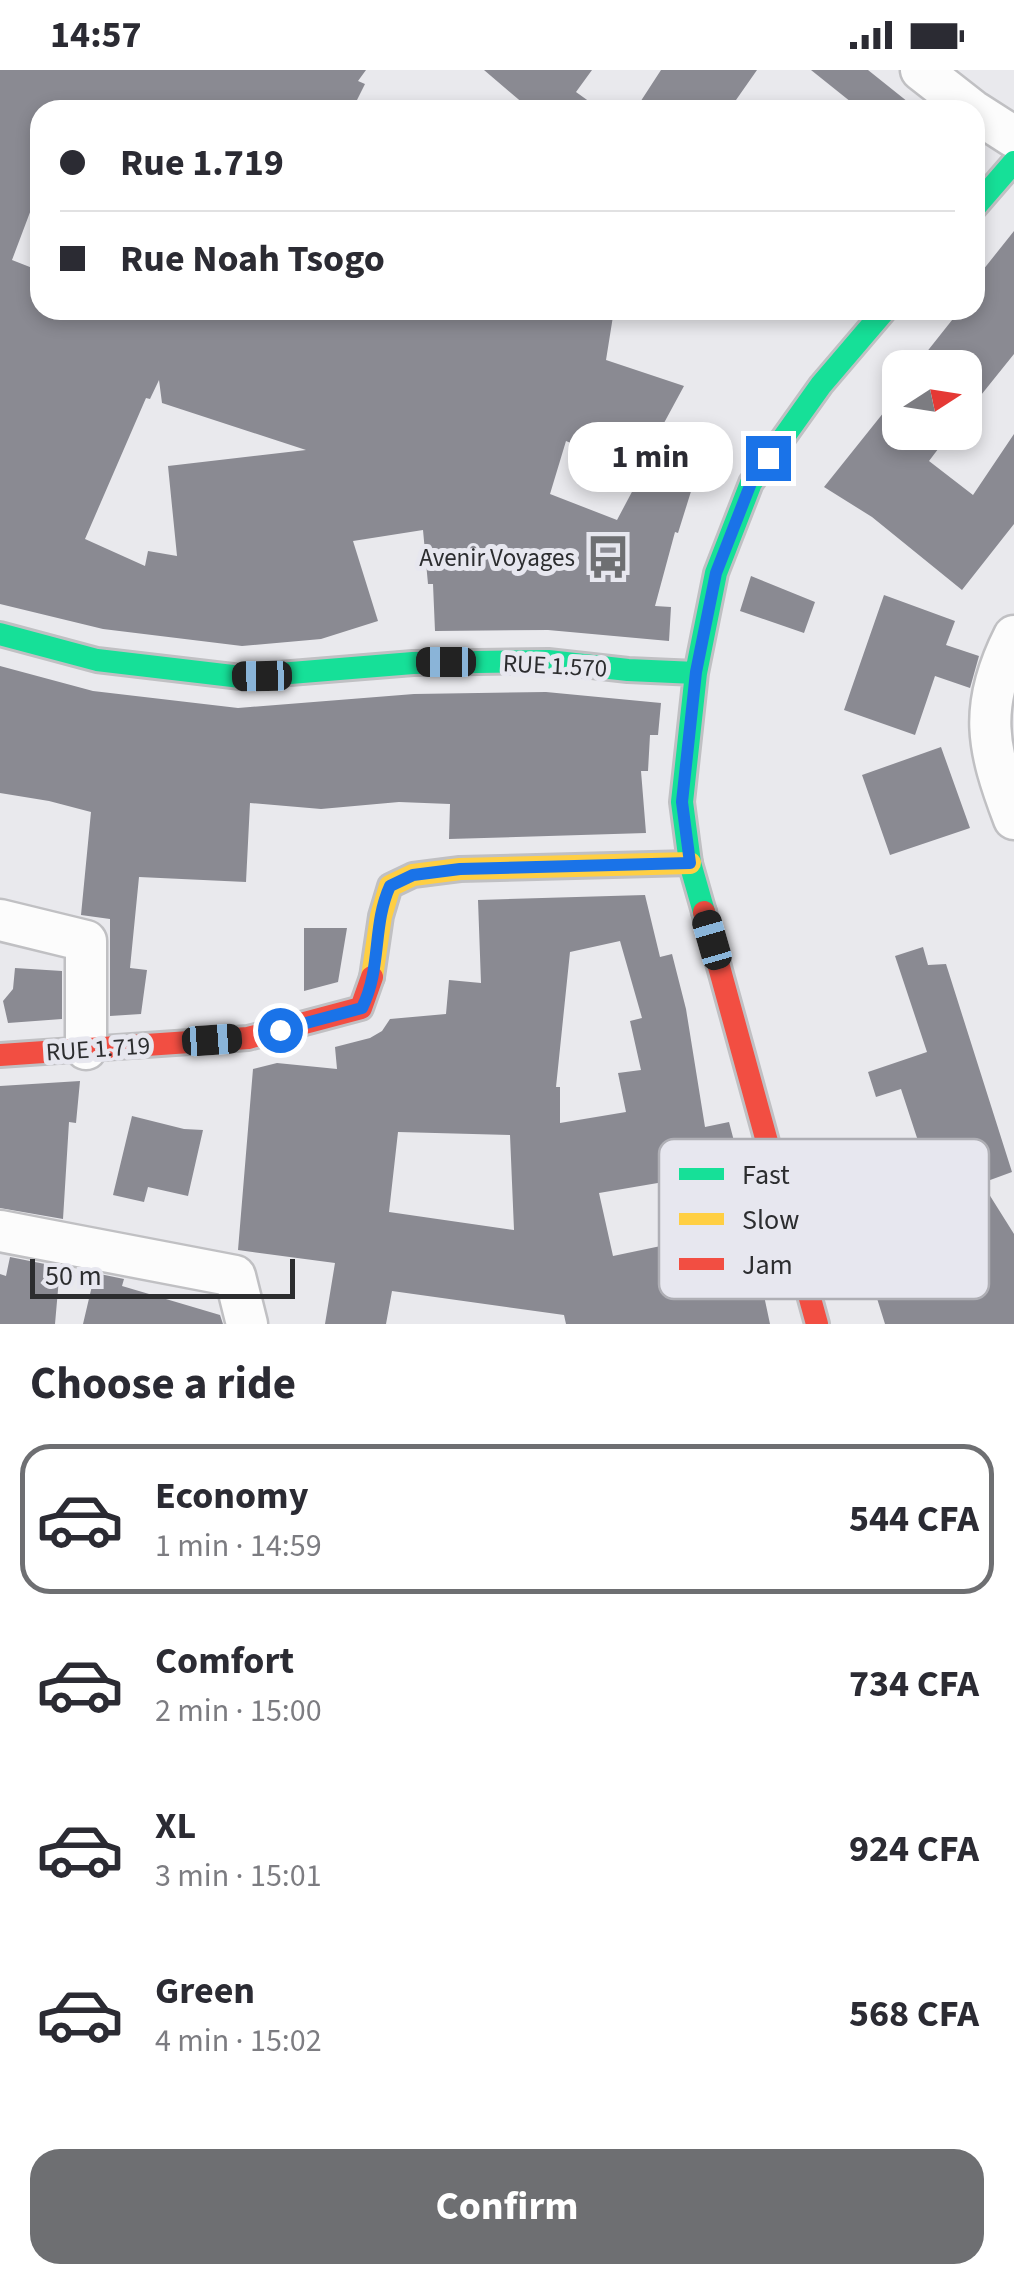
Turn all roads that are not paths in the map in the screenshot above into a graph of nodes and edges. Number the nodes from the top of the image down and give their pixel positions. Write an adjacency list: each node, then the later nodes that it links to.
1 (921, 70): 2 (street)
2 (959, 100)
3 (985, 119): 4 (street)
4 (1014, 137)
5 (1014, 162): 6 (street)
6 (985, 195)
7 (876, 320): 10 (street)
8 (0, 634): 10 (street, RUE 1.570)
9 (1014, 636): 11 (street)
10 (696, 672): 12 (street)
11 (1014, 820)
12 (690, 863): 14 (street, RUE 1.719); 16 (street)
13 (0, 920): 14 (street)
14 (86, 1049): 15 (street, RUE 1.719)
15 (0, 1055)
16 (766, 1139)
17 (0, 1231): 19 (street)
18 (810, 1299): 20 (street)
19 (248, 1324)
20 (817, 1324)

